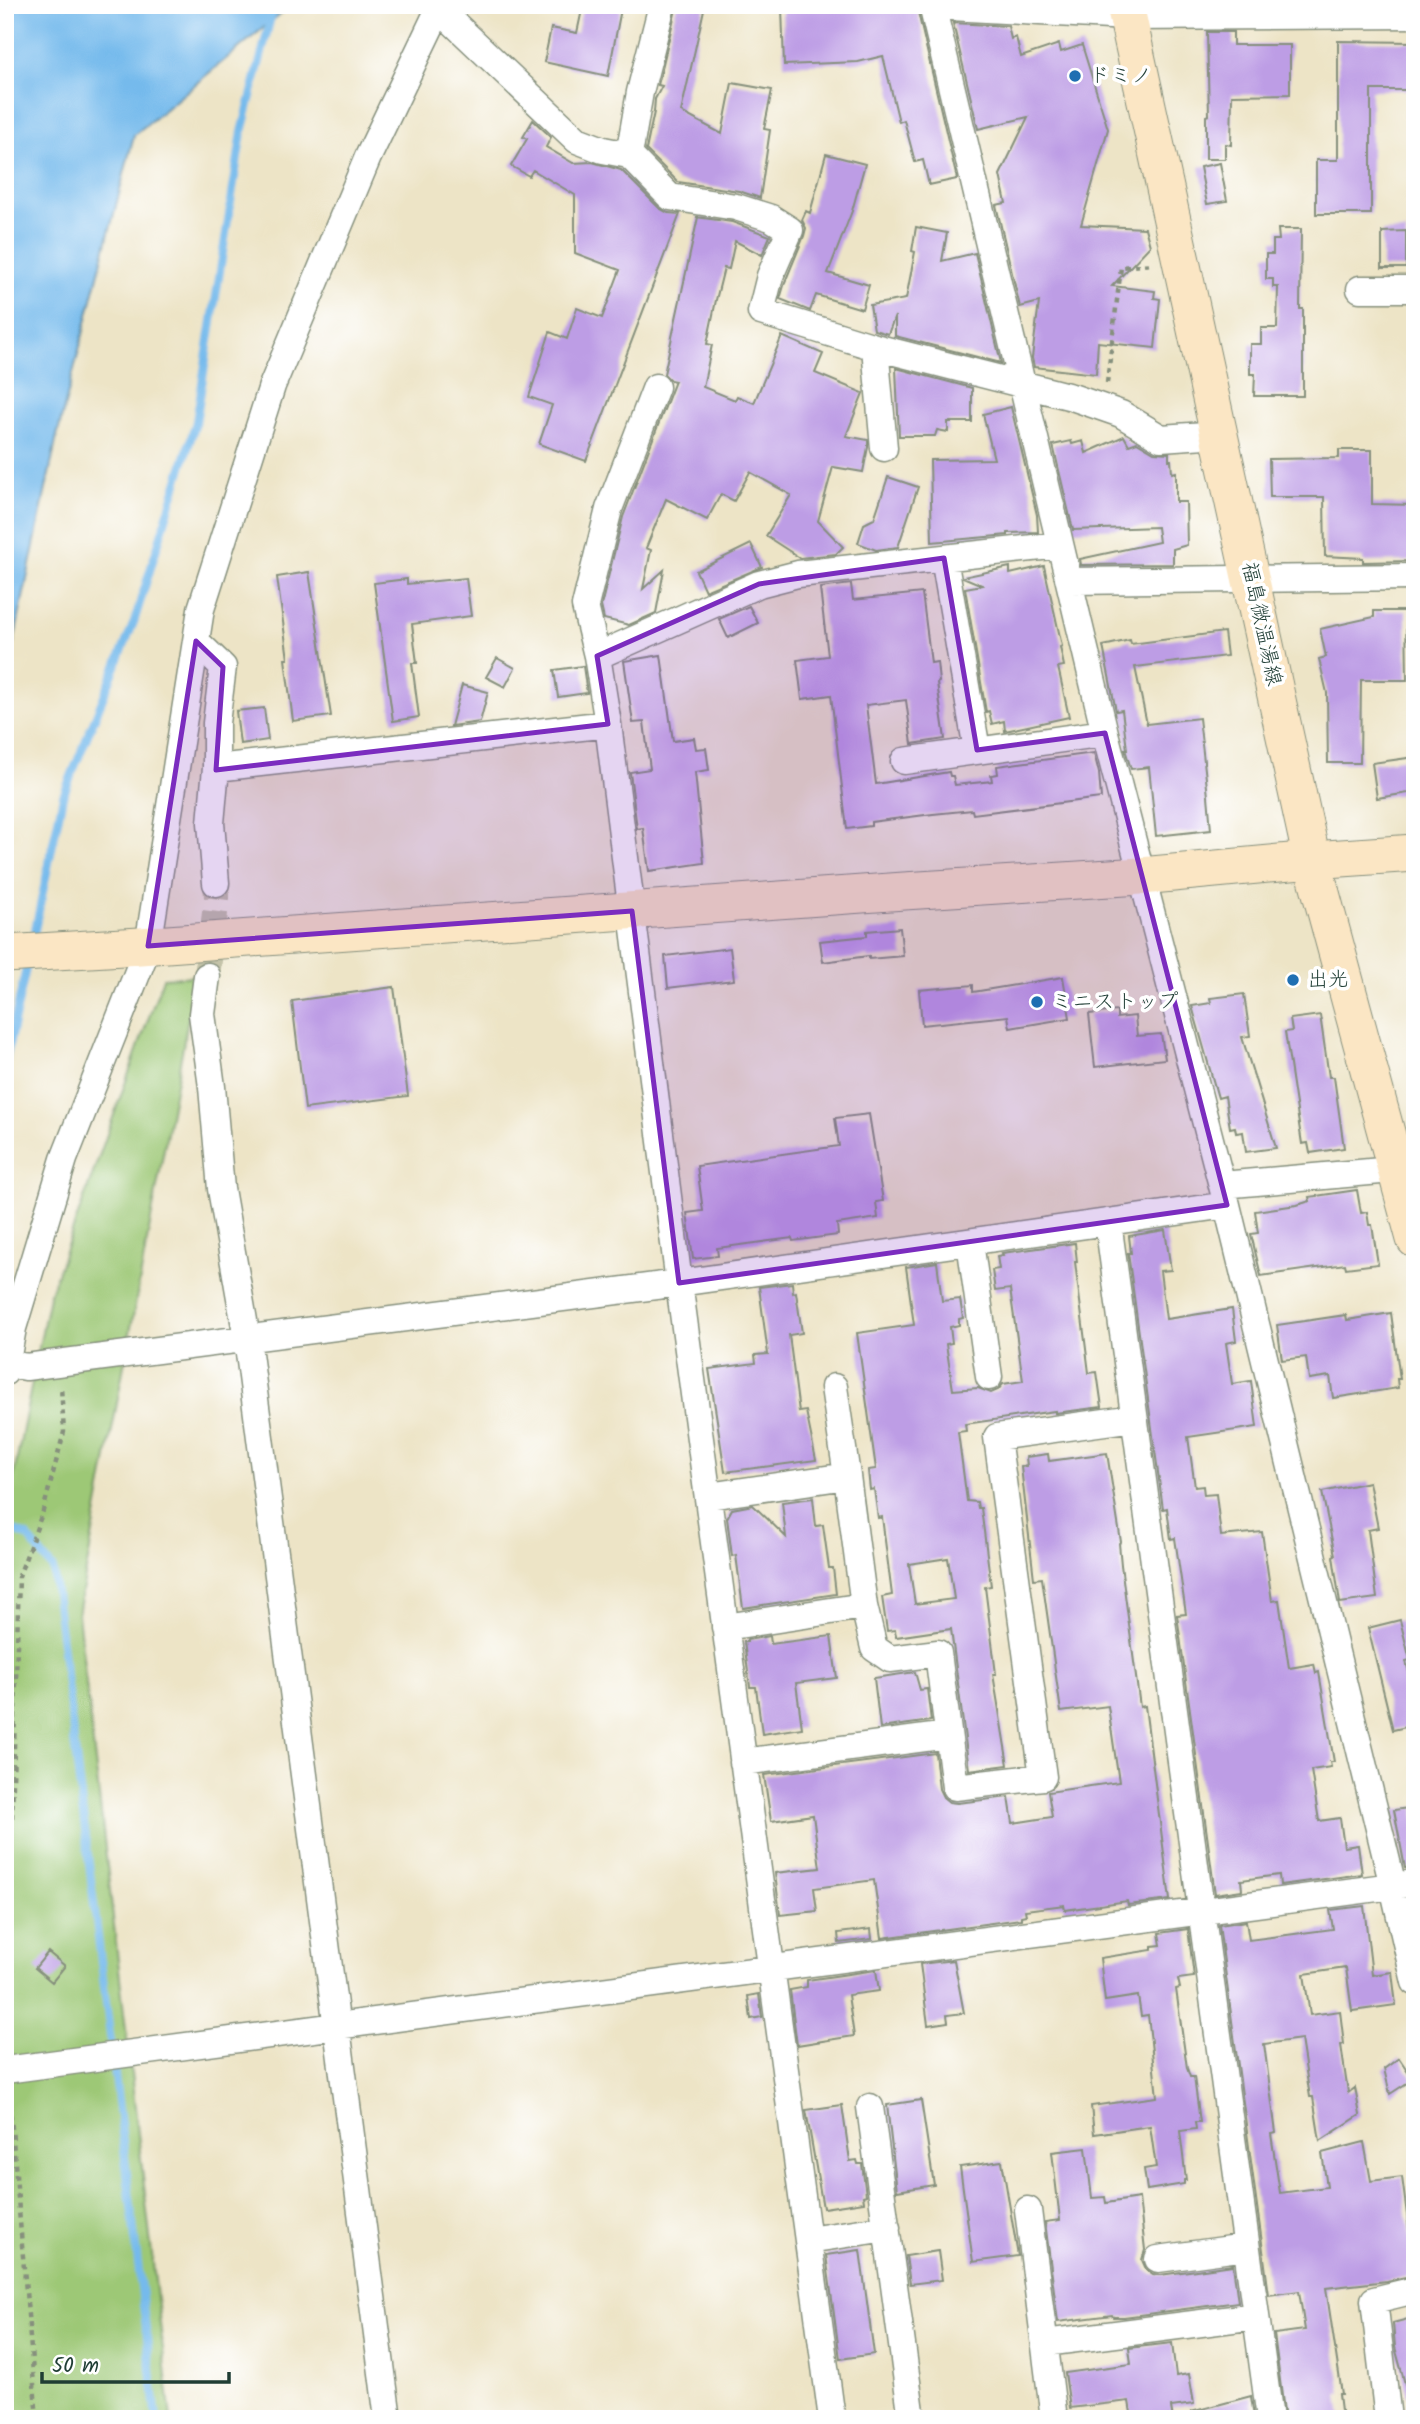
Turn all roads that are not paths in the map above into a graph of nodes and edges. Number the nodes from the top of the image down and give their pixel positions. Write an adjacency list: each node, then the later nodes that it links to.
1 (662, 5): 7 (street)
2 (932, 6): 4 (street); 11 (street)
3 (440, 7): 7 (street); 20 (street)
4 (1126, 11): 5 (street); 13 (street, 福島微温湯線)
5 (1211, 11): 6 (street)
6 (1415, 15)
7 (629, 155): 10 (street)
8 (1360, 289): 9 (street)
9 (1415, 289)
10 (875, 347): 11 (street); 14 (street)
11 (1021, 384): 13 (street); 15 (street)
12 (656, 387): 21 (street)
13 (1220, 434): 17 (street, 福島微温湯線)
14 (884, 448)
15 (1060, 545): 16 (street); 19 (street)
16 (944, 558): 21 (street); 24 (street)
17 (1251, 578): 18 (street); 19 (street); 28 (street, 福島微温湯線)
18 (1415, 578)
19 (1070, 581): 23 (street)
20 (196, 640): 26 (street); 32 (street)
21 (597, 656): 22 (street)
22 (608, 724): 26 (street); 31 (street)
23 (1105, 733): 24 (street); 29 (street)
24 (977, 750): 25 (street)
25 (904, 761)
26 (216, 768): 30 (street)
27 (1415, 853): 28 (street)
28 (1312, 859): 29 (street); 35 (street, 福島微温湯線)
29 (1141, 877): 31 (street); 36 (street)
30 (216, 883)
31 (632, 911): 32 (street); 40 (street)
32 (144, 946): 33 (street); 42 (street)
33 (5, 954)
34 (207, 976): 41 (street)
35 (1406, 1169): 36 (street); 38 (street, 福島微温湯線)
36 (1224, 1195): 37 (street); 52 (street)
37 (1108, 1222): 39 (street); 45 (street)
38 (1415, 1239)
39 (970, 1242): 40 (street); 43 (street)
40 (679, 1283): 41 (street); 47 (street)
41 (247, 1338): 42 (street); 56 (street)
42 (6, 1368)
43 (989, 1377)
44 (834, 1387): 46 (street)
45 (1134, 1418): 50 (street); 53 (street)
46 (847, 1476): 47 (street); 48 (street)
47 (709, 1496): 49 (street)
48 (864, 1606): 49 (street); 50 (street)
49 (724, 1627): 51 (street)
50 (948, 1735): 51 (street)
51 (743, 1762): 54 (street)
52 (1404, 1884): 53 (street); 55 (street)
53 (1201, 1910): 54 (street); 62 (street)
54 (770, 1967): 56 (street); 61 (street)
55 (1415, 1982)
56 (335, 2027): 57 (street); 67 (street)
57 (7, 2078)
58 (870, 2107): 60 (street)
59 (1028, 2210): 66 (street)
60 (887, 2228): 61 (street); 69 (street)
61 (808, 2240): 68 (street)
62 (1246, 2247): 63 (street); 65 (street)
63 (1158, 2259)
64 (1415, 2290): 72 (street)
65 (1256, 2316): 66 (street); 71 (street)
66 (1045, 2343): 70 (street)
67 (388, 2419)
68 (832, 2419)
69 (912, 2419)
70 (1054, 2419)
71 (1269, 2419)
72 (1388, 2419)

